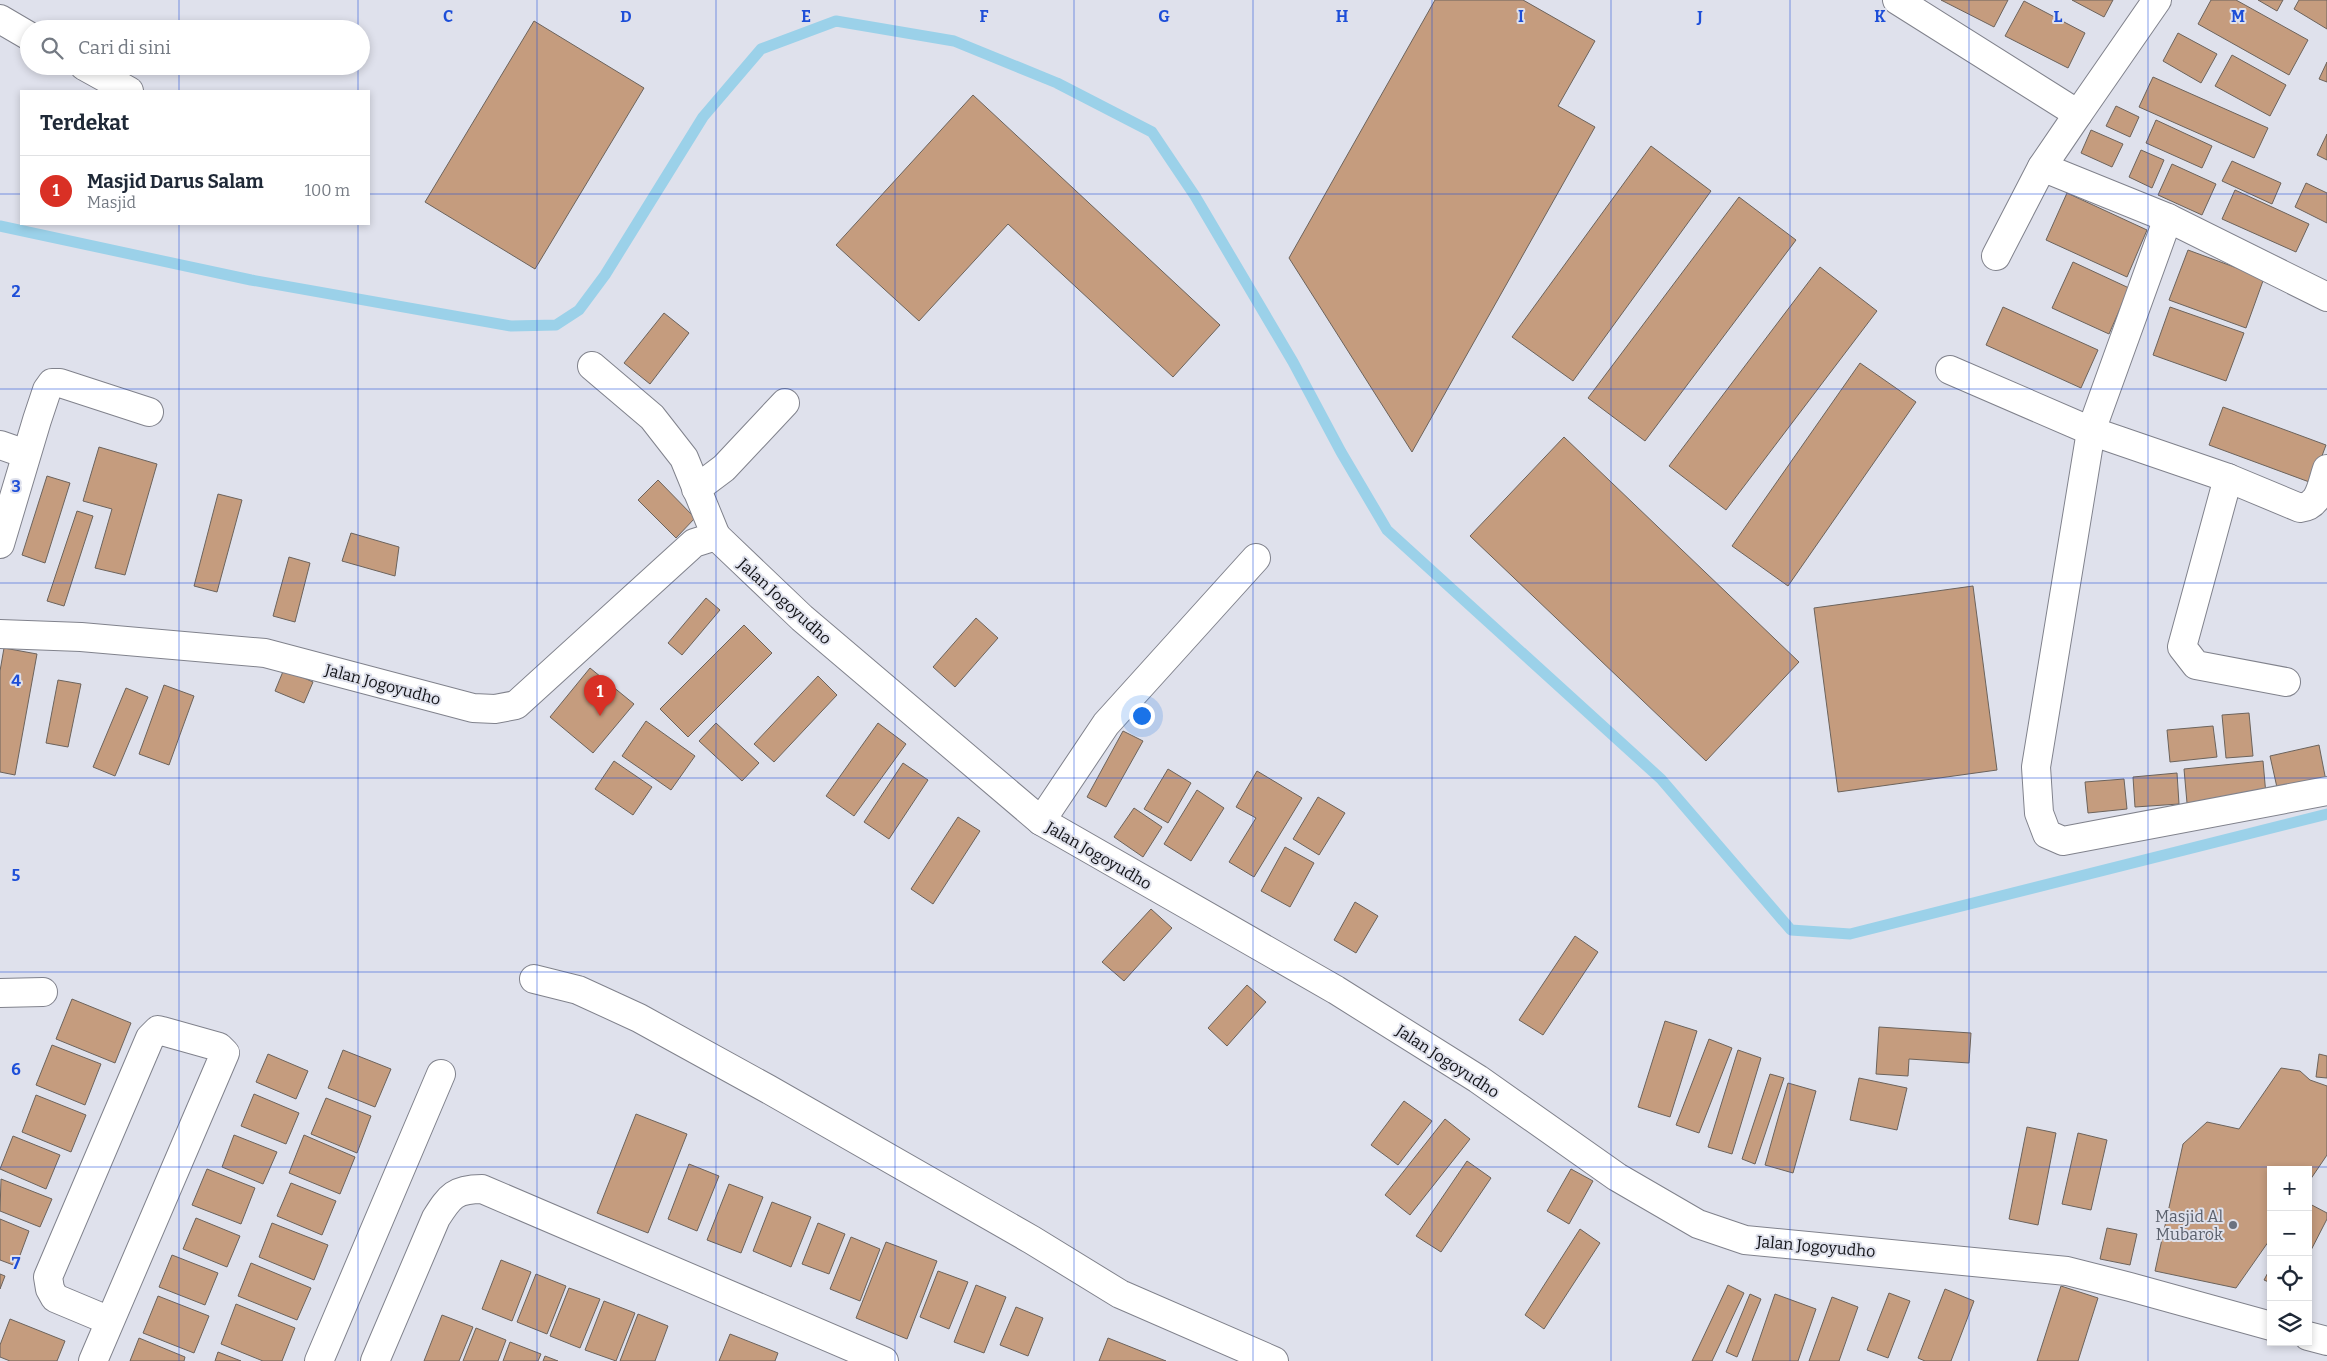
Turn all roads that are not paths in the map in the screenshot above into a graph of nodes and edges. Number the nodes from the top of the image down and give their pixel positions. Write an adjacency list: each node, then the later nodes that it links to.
1 (1897, 0): 7 (street)
2 (2156, 0): 7 (street)
3 (0, 19): 4 (street)
4 (20, 31)
5 (100, 75): 6 (street)
6 (127, 90)
7 (2078, 114): 8 (street)
8 (2042, 167): 9 (street); 10 (street)
9 (2168, 218): 11 (street); 16 (street)
10 (1996, 256)
11 (2327, 297)
12 (592, 366): 21 (street)
13 (1950, 370): 16 (street)
14 (785, 403): 21 (street)
15 (149, 412): 18 (street)
16 (2091, 431): 20 (street); 27 (street)
17 (0, 445): 18 (street)
18 (26, 454): 23 (street)
19 (2327, 469): 20 (street)
20 (2228, 478): 26 (street)
21 (696, 489): 22 (street)
22 (716, 536): 25 (street, Jalan Jogoyudho); 28 (street, Jalan Jogoyudho)
23 (0, 544)
24 (1256, 558): 28 (street)
25 (0, 634)
26 (2286, 682)
27 (2327, 791)
28 (1041, 821): 34 (street, Jalan Jogoyudho)
29 (534, 979): 41 (street)
30 (43, 992): 31 (street)
31 (0, 993)
32 (441, 1074): 38 (street)
33 (110, 1320): 33 (street); 37 (street)
34 (2267, 1325)
35 (2312, 1337): 36 (street)
36 (2327, 1341)
37 (93, 1361)
38 (319, 1361)
39 (375, 1361): 40 (street)
40 (884, 1361)
41 (1274, 1361)

